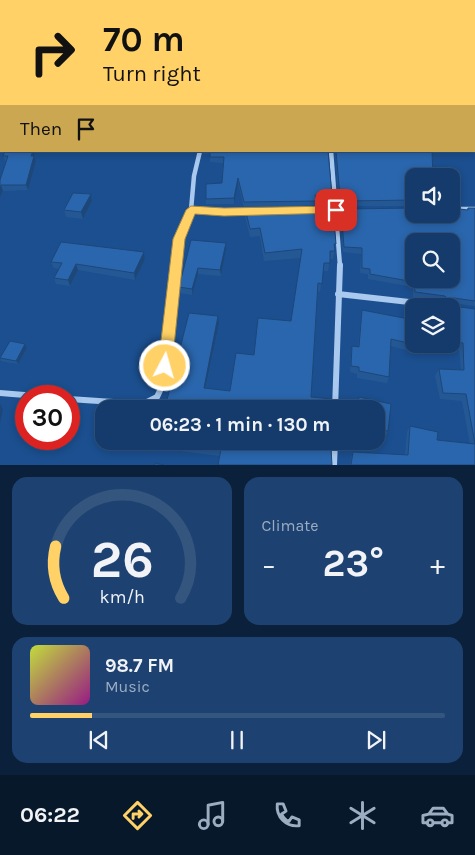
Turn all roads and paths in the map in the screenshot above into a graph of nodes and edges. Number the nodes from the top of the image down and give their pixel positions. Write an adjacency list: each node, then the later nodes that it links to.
1 (200, 152): 5 (street)
2 (331, 152): 7 (street)
3 (460, 209): 4 (street)
4 (475, 209)
5 (191, 210): 9 (street); 14 (street)
6 (308, 210): 7 (street)
7 (336, 210): 8 (street); 10 (street)
8 (356, 210)
9 (261, 211)
10 (338, 294): 11 (street); 15 (street)
11 (405, 302)
12 (0, 393): 13 (street)
13 (15, 394)
14 (80, 400)
15 (335, 400)
16 (335, 450): 17 (street)
17 (334, 465)

